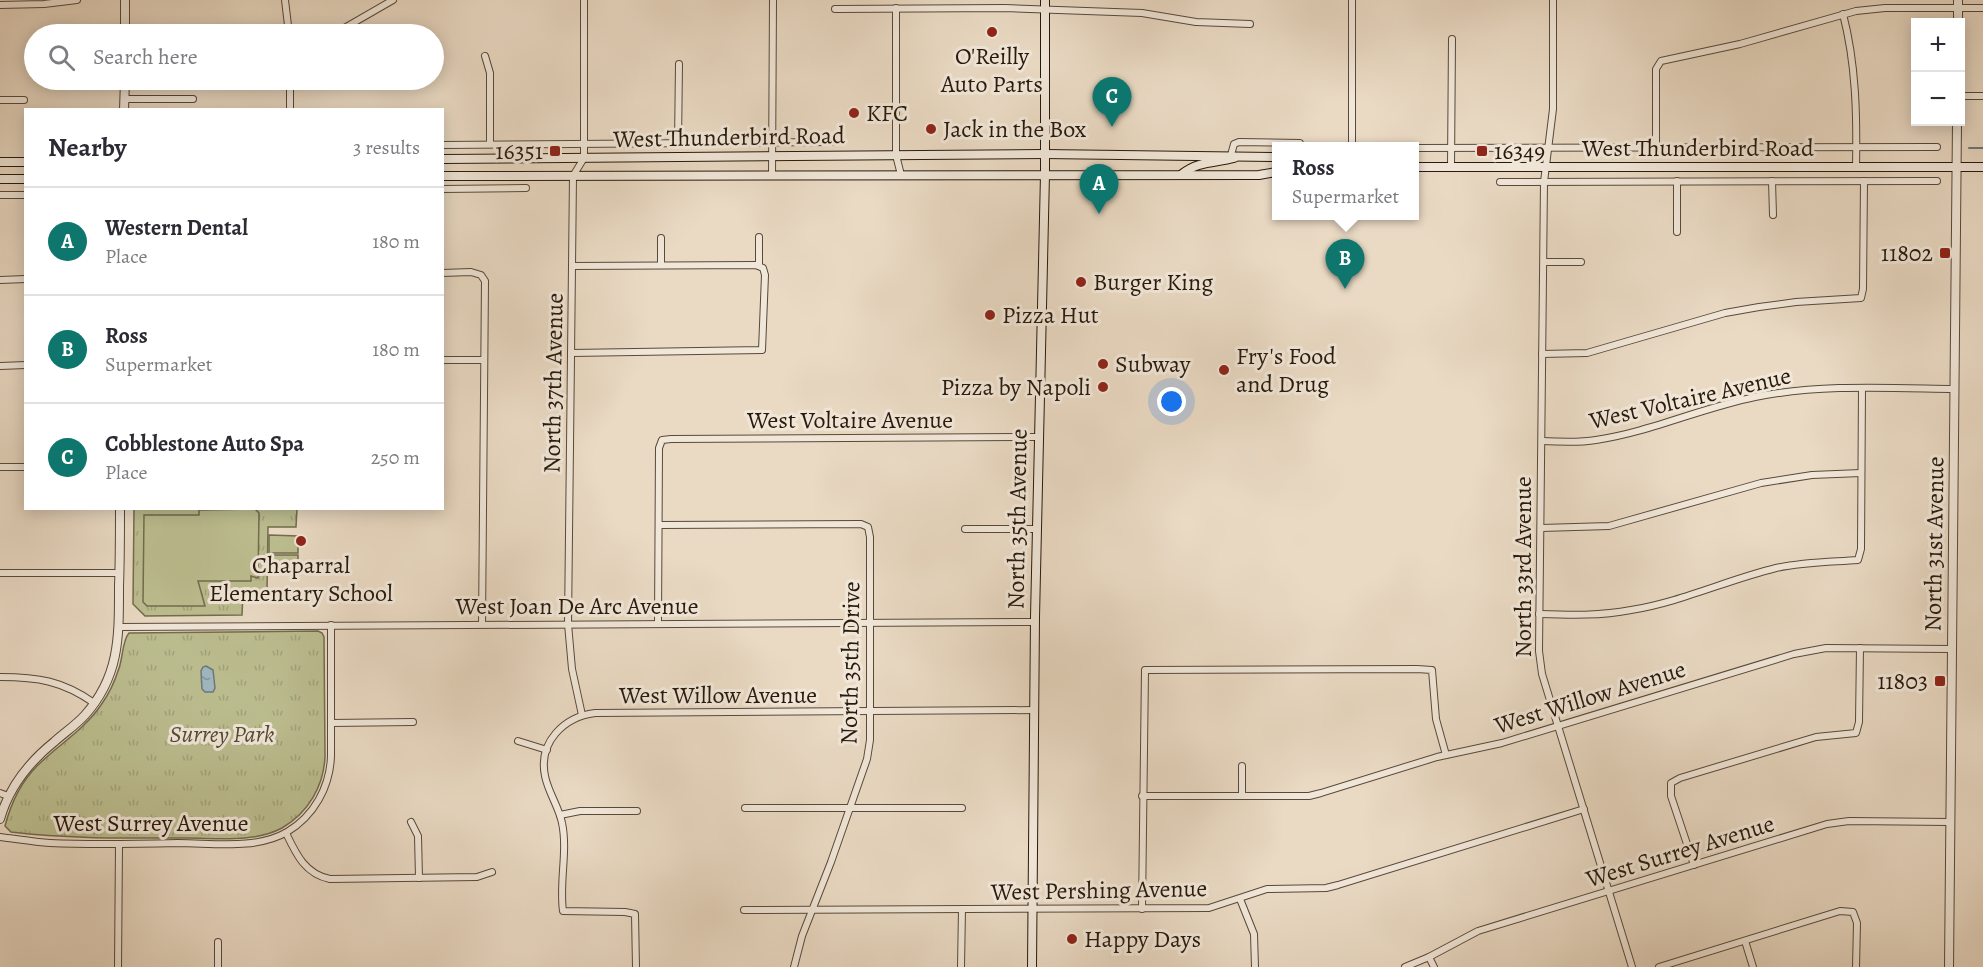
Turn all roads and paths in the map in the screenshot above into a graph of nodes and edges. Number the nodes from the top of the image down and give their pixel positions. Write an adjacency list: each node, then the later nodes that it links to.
1 (77, 0): 10 (street)
2 (125, 0): 17 (street)
3 (285, 0): 18 (street)
4 (393, 0): 19 (street)
5 (584, 0): 41 (street)
6 (773, 0): 38 (street)
7 (1045, 0): 15 (main road, North 35th Avenue)
8 (1352, 0): 36 (street)
9 (1553, 0): 46 (street, North 33rd Avenue)
10 (0, 4)
11 (1958, 4): 13 (street); 16 (street)
12 (896, 8): 14 (street); 15 (street); 50 (street)
13 (1983, 8)
14 (835, 9)
15 (1045, 10): 20 (street); 49 (main road, North 35th Avenue)
16 (1842, 14): 47 (street); 48 (street)
17 (125, 24)
18 (288, 24)
19 (351, 24)
20 (1250, 24)
21 (1452, 39): 45 (street)
22 (485, 56): 40 (street)
23 (679, 64): 37 (street)
24 (124, 90): 28 (street)
25 (290, 90): 33 (street)
26 (1965, 96): 27 (street)
27 (1983, 96)
28 (124, 99): 29 (street); 32 (street)
29 (193, 99)
30 (0, 100): 31 (street)
31 (24, 100)
32 (124, 108)
33 (290, 108)
34 (1957, 126): 63 (street, North 31st Avenue)
35 (831, 142): 38 (street, West Thunderbird Road)
36 (1352, 142)
37 (678, 143): 38 (street, West Thunderbird Road); 41 (street, West Thunderbird Road)
38 (772, 143): 52 (street)
39 (1272, 143): 51 (street)
40 (490, 144): 41 (street, West Thunderbird Road); 42 (street, West Thunderbird Road)
41 (584, 144): 55 (street)
42 (444, 145)
43 (1937, 147): 48 (street, West Thunderbird Road)
44 (1419, 148): 45 (street, West Thunderbird Road)
45 (1452, 148): 46 (street, West Thunderbird Road); 60 (street)
46 (1549, 149): 47 (street, West Thunderbird Road); 61 (street, North 33rd Avenue)
47 (1656, 149): 48 (street, West Thunderbird Road)
48 (1856, 149): 62 (street)
49 (1045, 154): 50 (main road, West Thunderbird Road); 51 (main road, West Thunderbird Road); 66 (main road, North 35th Avenue)
50 (896, 155): 52 (main road, West Thunderbird Road); 68 (street)
51 (1231, 155): 53 (main road, West Thunderbird Road)
52 (772, 156): 55 (main road, West Thunderbird Road); 72 (street)
53 (1245, 156): 54 (main road, West Thunderbird Road); 67 (main road)
54 (1272, 157)
55 (584, 158): 56 (main road, West Thunderbird Road); 71 (street)
56 (444, 159)
57 (0, 162): 58 (main road)
58 (24, 162)
59 (1419, 166): 60 (main road, West Thunderbird Road)
60 (1451, 167): 61 (main road, West Thunderbird Road)
61 (1546, 167): 62 (main road, West Thunderbird Road); 78 (street, North 33rd Avenue)
62 (1856, 167): 63 (main road, West Thunderbird Road)
63 (1957, 167): 64 (main road, West Thunderbird Road); 105 (street, North 31st Avenue)
64 (1983, 167)
65 (1272, 173): 67 (main road, West Thunderbird Road)
66 (1045, 174): 67 (main road, West Thunderbird Road); 68 (main road, West Thunderbird Road); 106 (main road, North 35th Avenue)
67 (1182, 174)
68 (901, 175): 72 (main road, West Thunderbird Road)
69 (444, 176): 70 (main road, West Thunderbird Road)
70 (519, 176): 71 (main road, West Thunderbird Road); 81 (street)
71 (573, 176): 72 (main road, West Thunderbird Road); 93 (street, North 37th Avenue)
72 (772, 176)
73 (0, 179): 74 (main road)
74 (24, 179)
75 (1772, 181): 79 (street, West Thunderbird Road); 80 (street, West Thunderbird Road); 86 (street)
76 (1937, 181): 80 (street, West Thunderbird Road)
77 (1500, 182): 78 (street, West Thunderbird Road)
78 (1544, 182): 79 (street, West Thunderbird Road); 90 (street, North 33rd Avenue)
79 (1677, 182): 87 (street)
80 (1864, 182): 99 (street)
81 (512, 188): 82 (street); 83 (street)
82 (526, 188)
83 (444, 189)
84 (0, 195): 85 (street)
85 (24, 195)
86 (1773, 215)
87 (1677, 232)
88 (759, 237): 94 (street)
89 (661, 238): 92 (street)
90 (1544, 262): 91 (street); 99 (street, North 33rd Avenue)
91 (1581, 262)
92 (660, 265): 93 (street); 94 (street)
93 (572, 266): 98 (street, North 37th Avenue)
94 (761, 267): 98 (street)
95 (444, 273): 101 (street)
96 (24, 279): 97 (street)
97 (0, 280)
98 (571, 353): 123 (street, North 37th Avenue)
99 (1542, 354): 107 (street, North 33rd Avenue)
100 (444, 360): 101 (street)
101 (483, 360): 122 (street)
102 (24, 365): 103 (street)
103 (0, 366)
104 (1862, 388): 105 (street, West Voltaire Avenue); 107 (street, West Voltaire Avenue); 110 (street)
105 (1954, 389): 127 (street, North 31st Avenue)
106 (1038, 437): 112 (street, West Voltaire Avenue); 115 (main road, North 35th Avenue)
107 (1542, 441): 113 (street, North 33rd Avenue)
108 (0, 467): 109 (street)
109 (24, 467)
110 (1861, 473): 113 (street); 118 (street)
111 (120, 510): 117 (street)
112 (658, 525): 119 (street, North 35th Drive); 121 (street)
113 (1541, 528): 118 (street, North 33rd Avenue)
114 (965, 529): 115 (street)
115 (1037, 529): 120 (main road, North 35th Avenue)
116 (0, 573): 117 (street)
117 (120, 573): 125 (street)
118 (1539, 614): 135 (street, North 33rd Avenue)
119 (869, 622): 120 (street, West Joan De Arc Avenue); 121 (street, West Joan De Arc Avenue); 131 (street, North 35th Drive)
120 (1035, 622): 130 (main road, North 35th Avenue)
121 (658, 623): 123 (street, West Joan De Arc Avenue)
122 (482, 624): 123 (street, West Joan De Arc Avenue); 124 (street, West Joan De Arc Avenue)
123 (568, 624): 132 (street, North 37th Avenue)
124 (331, 625): 125 (street, West Joan De Arc Avenue); 134 (street)
125 (119, 627): 129 (street)
126 (1860, 648): 127 (street, West Willow Avenue); 135 (street, West Willow Avenue); 156 (street)
127 (1952, 649): 152 (street, North 31st Avenue)
128 (0, 677): 129 (street)
129 (94, 704): 141 (street)
130 (1035, 710): 131 (street, West Willow Avenue); 163 (main road, North 35th Avenue)
131 (870, 712): 132 (street, West Willow Avenue); 145 (street, North 35th Drive)
132 (582, 715): 137 (street)
133 (413, 722): 134 (street)
134 (331, 723): 153 (street)
135 (1558, 726): 138 (street, West Willow Avenue); 147 (street, North 33rd Avenue)
136 (518, 741): 137 (street)
137 (547, 750): 149 (street)
138 (1446, 755): 142 (street); 143 (street, West Willow Avenue)
139 (1242, 766): 143 (street)
140 (0, 793): 141 (street)
141 (8, 796): 150 (street)
142 (1142, 796): 143 (street, West Willow Avenue); 164 (street)
143 (1242, 796)
144 (745, 808): 145 (street)
145 (851, 808): 146 (street); 161 (street, North 35th Drive)
146 (962, 808)
147 (1584, 809): 159 (street, North 33rd Avenue); 160 (street, West Pershing Avenue)
148 (637, 811): 149 (street)
149 (560, 815): 171 (street)
150 (0, 819)
151 (411, 822): 158 (street)
152 (1950, 822): 156 (street, West Surrey Avenue); 182 (street, North 31st Avenue)
153 (286, 833): 155 (street, West Surrey Avenue); 158 (street)
154 (0, 837): 155 (street, West Surrey Avenue)
155 (119, 844): 169 (street)
156 (1694, 865): 159 (street, West Surrey Avenue)
157 (492, 872): 158 (street)
158 (418, 878)
159 (1609, 892): 168 (street, West Surrey Avenue); 178 (street, North 33rd Avenue)
160 (1240, 898): 164 (street, West Pershing Avenue); 175 (street)
161 (812, 909): 162 (street, West Pershing Avenue); 165 (street, West Pershing Avenue); 172 (street, North 35th Drive)
162 (962, 909): 163 (street, West Pershing Avenue); 173 (street)
163 (1032, 909): 164 (street, West Pershing Avenue); 174 (main road, North 35th Avenue)
164 (1142, 909)
165 (744, 910)
166 (1745, 941): 179 (street); 180 (street); 181 (street)
167 (218, 942): 170 (street)
168 (1429, 957): 176 (street, West Surrey Avenue); 177 (street)
169 (118, 967)
170 (218, 967)
171 (636, 967)
172 (794, 967)
173 (961, 967)
174 (1032, 967)
175 (1256, 967)
176 (1405, 967)
177 (1434, 967)
178 (1632, 967)
179 (1659, 967)
180 (1753, 967)
181 (1856, 967)
182 (1949, 967)

